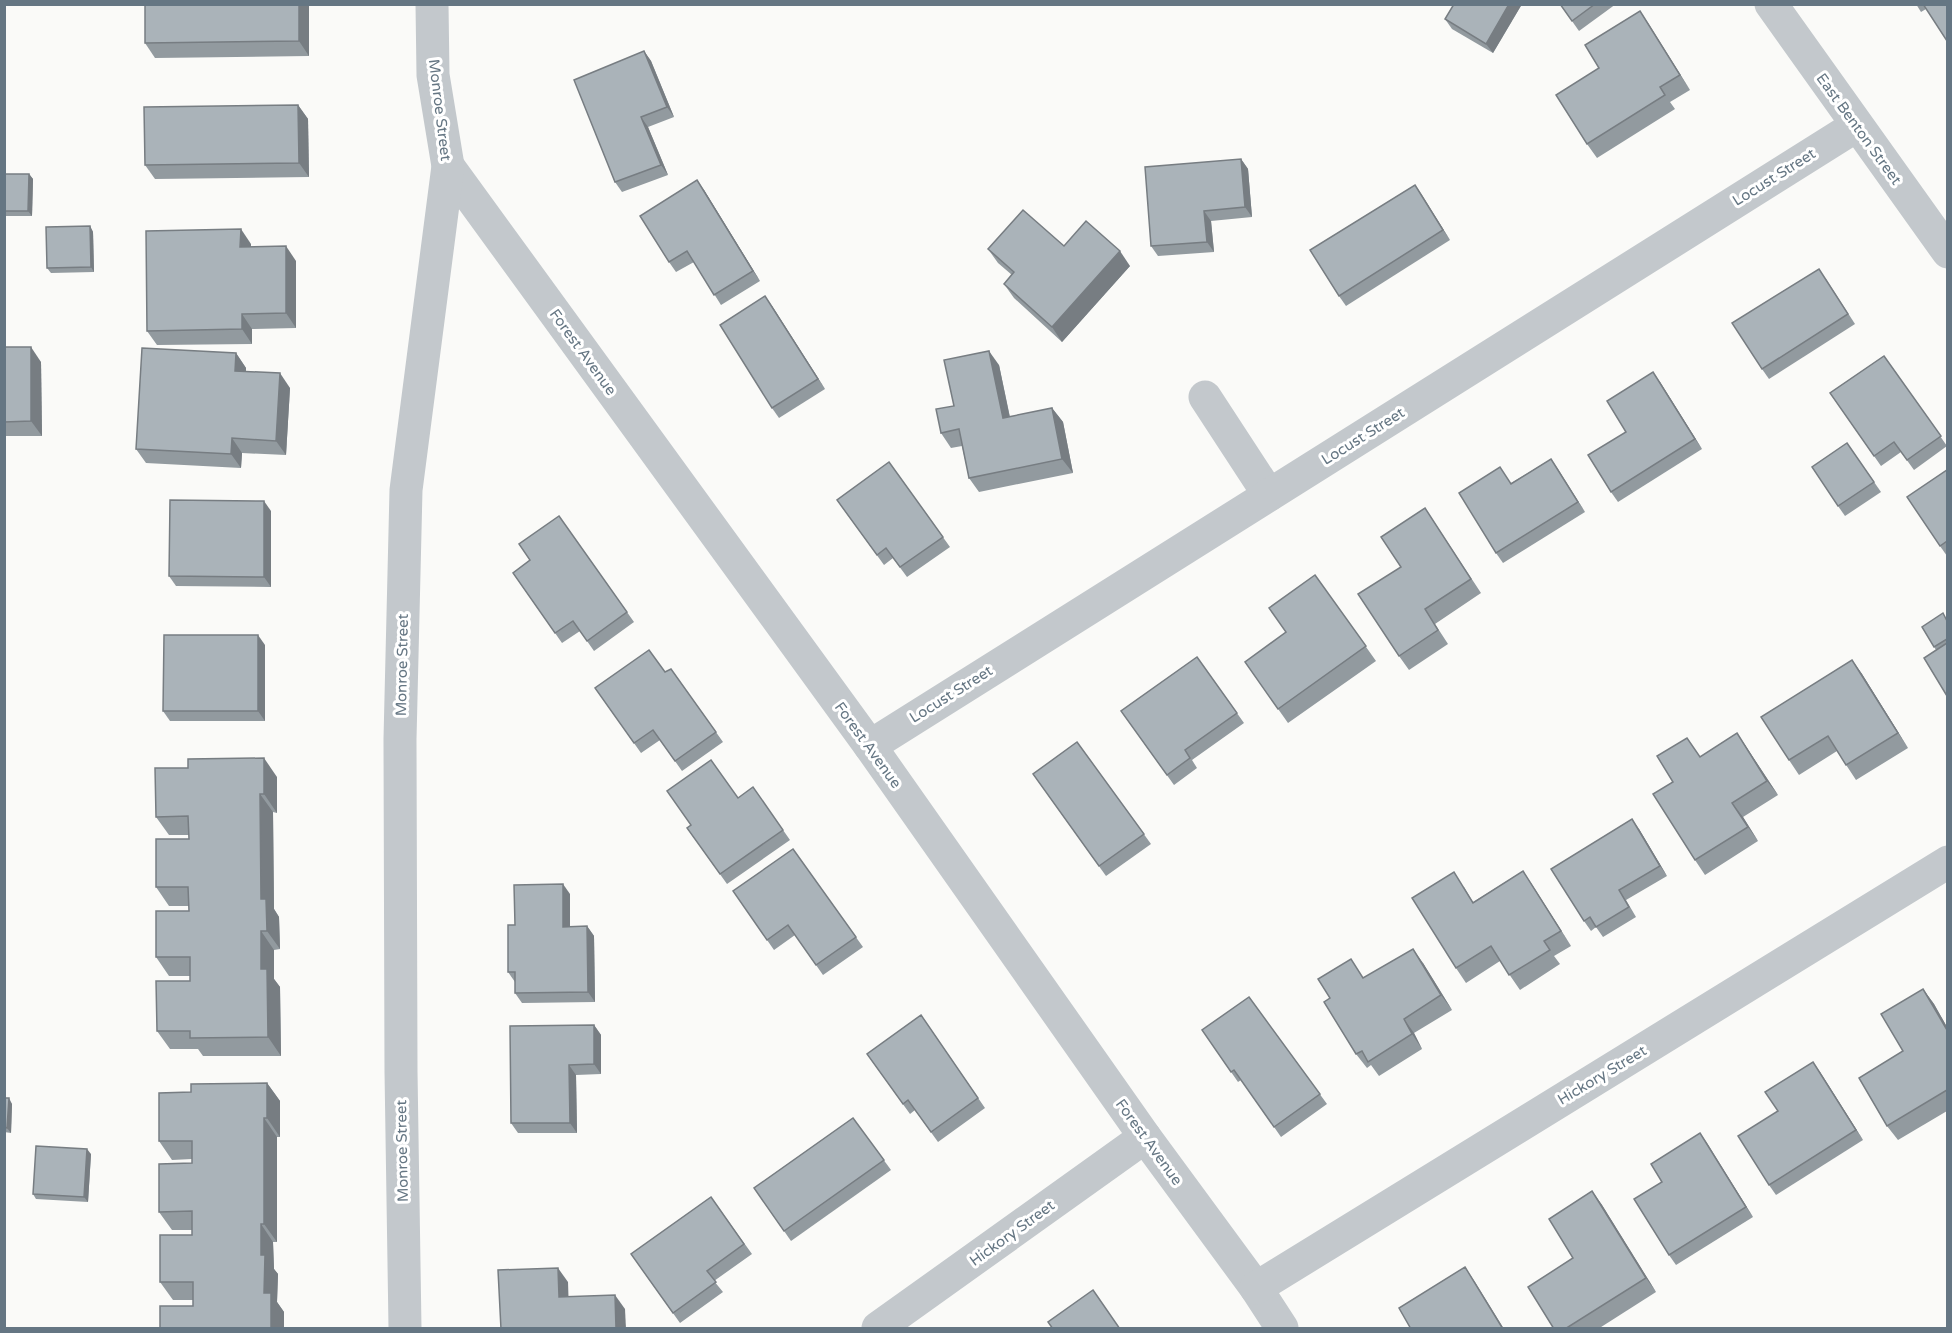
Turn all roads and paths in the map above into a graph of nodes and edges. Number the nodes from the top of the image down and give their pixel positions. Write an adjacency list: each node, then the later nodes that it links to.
1 (432, 4): 4 (street, Monroe Street)
2 (1771, 4): 3 (street, East Benton Street)
3 (1856, 126): 5 (street, East Benton Street); 7 (street, Locust Street)
4 (447, 166): 8 (street, Forest Avenue); 12 (street, Monroe Street)
5 (1947, 252)
6 (1205, 397): 7 (street)
7 (1269, 495): 8 (street, Locust Street)
8 (870, 746): 10 (street, Forest Avenue)
9 (1947, 862): 11 (street, Hickory Street)
10 (1145, 1137): 11 (street, Forest Avenue); 13 (street, Hickory Street)
11 (1256, 1288): 14 (street, Forest Avenue)
12 (405, 1329)
13 (878, 1329)
14 (1282, 1329)

